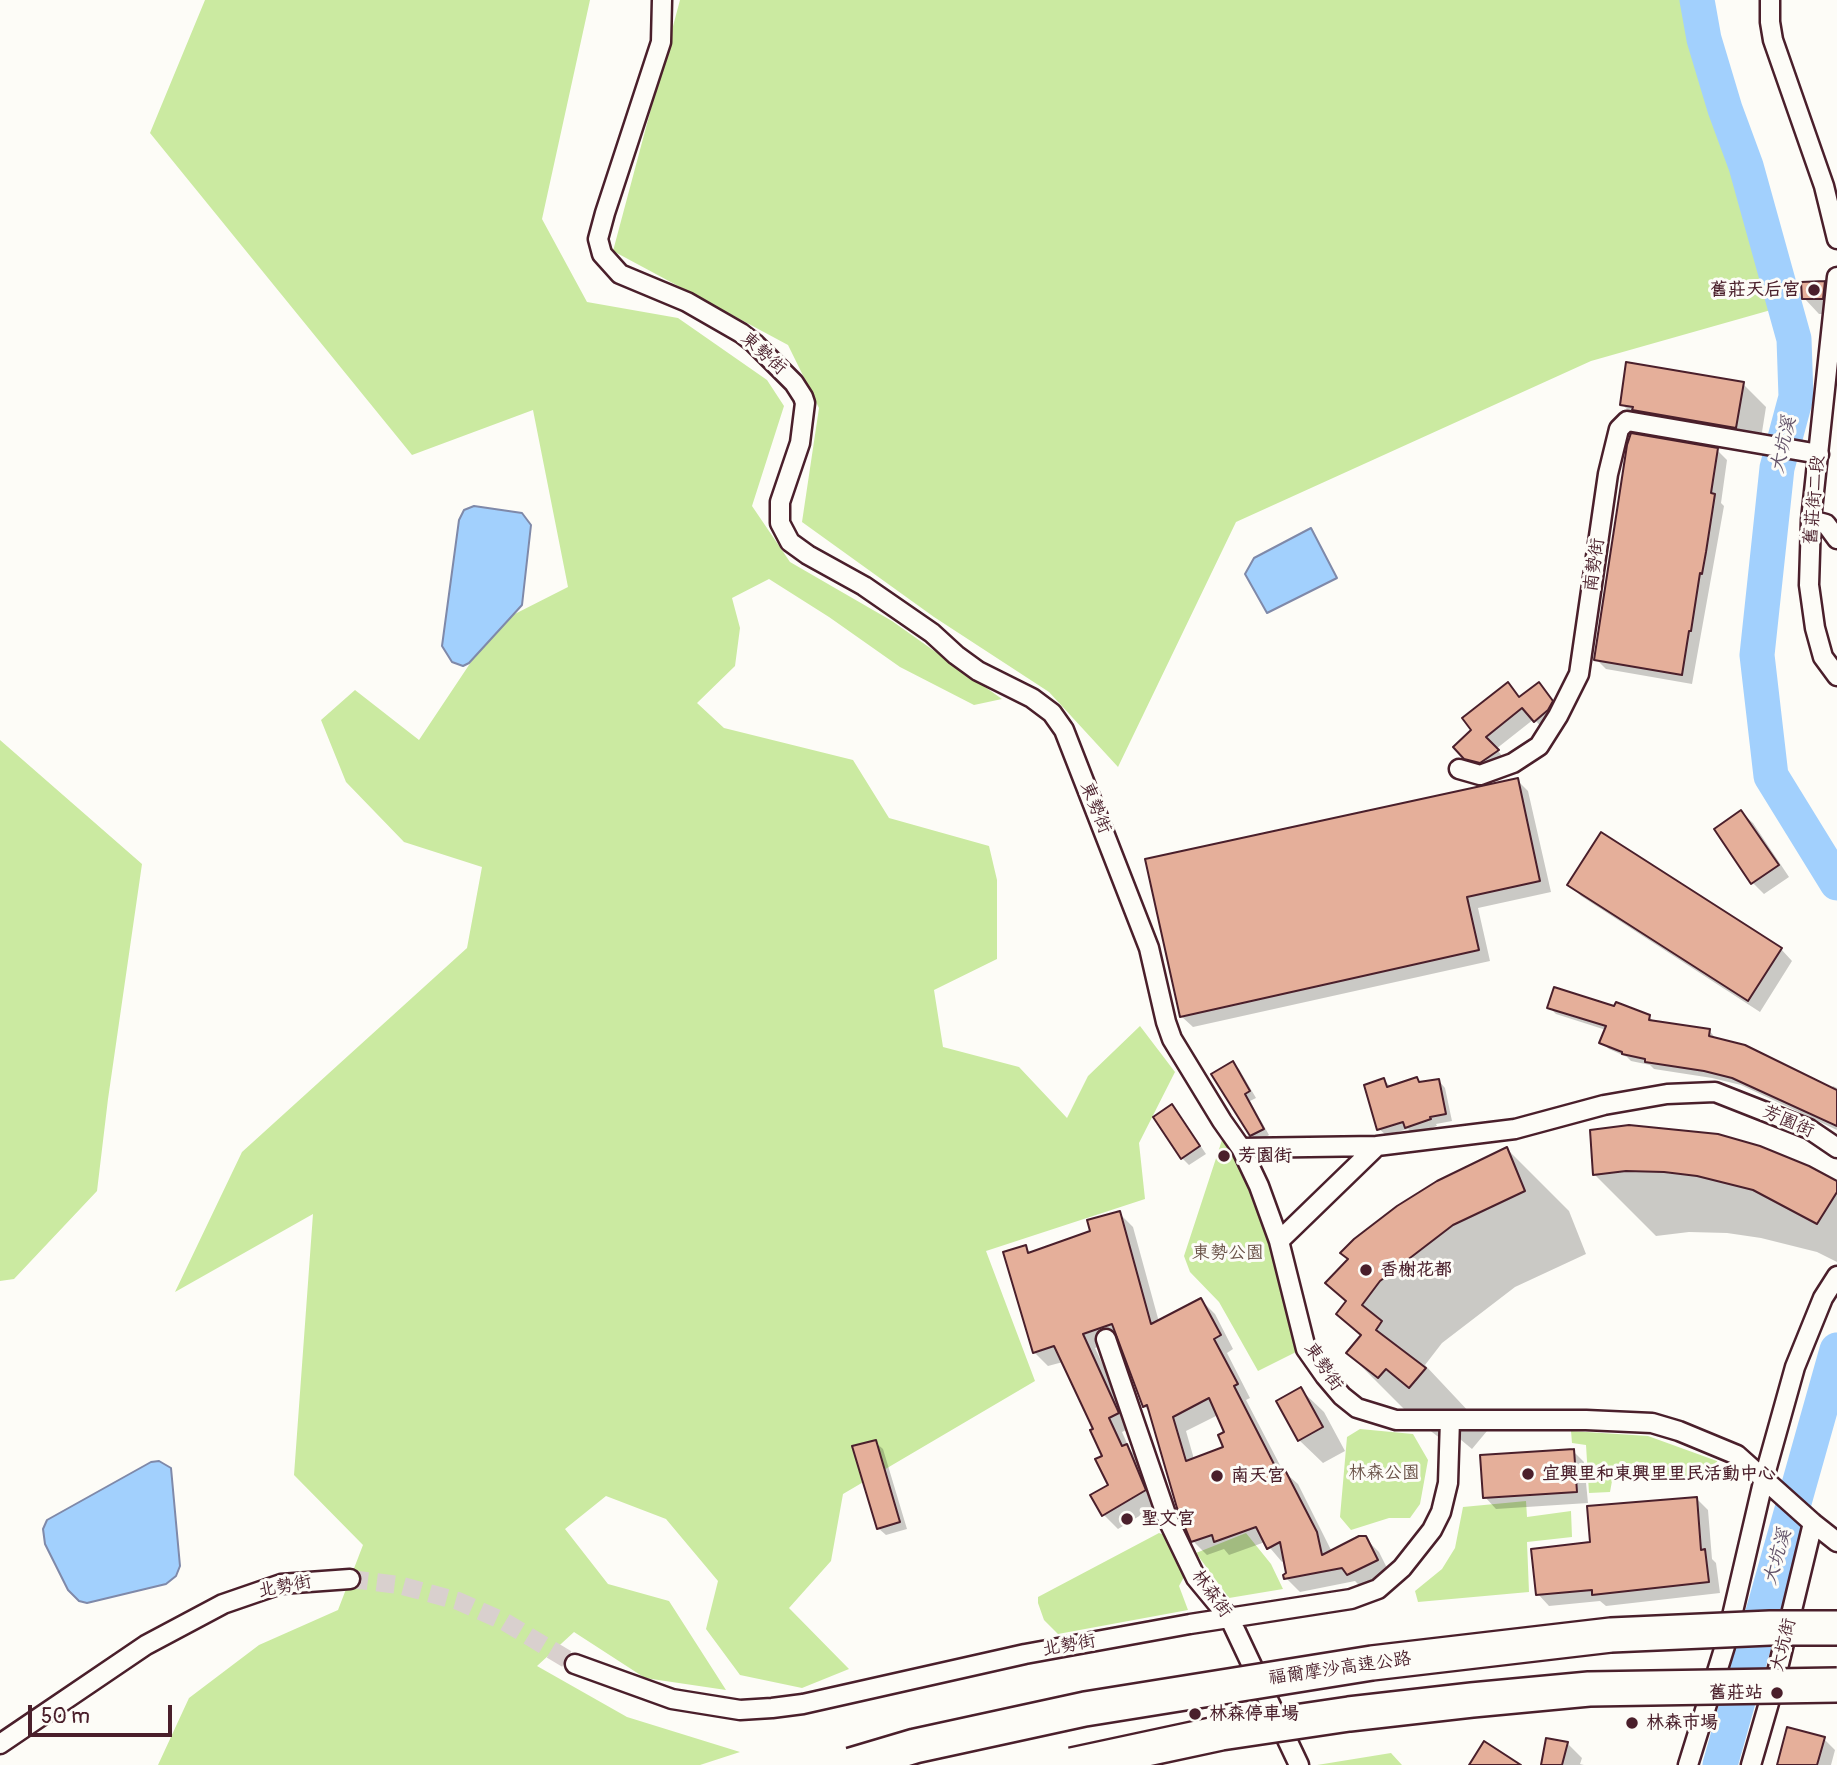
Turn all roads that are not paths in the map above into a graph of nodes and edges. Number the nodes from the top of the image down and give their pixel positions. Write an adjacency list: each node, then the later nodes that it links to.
1 (662, 0): 11 (street, 東勢街)
2 (1770, 0): 3 (street)
3 (1837, 239)
4 (1837, 277): 5 (street, 舊莊街二段)
5 (1810, 453): 6 (street, 舊莊街二段); 9 (street, 南勢街)
6 (1811, 520): 7 (street); 8 (street, 舊莊街二段)
7 (1837, 539)
8 (1837, 676)
9 (1459, 769)
10 (1377, 1146): 11 (street, 芳園街); 12 (street, 芳園街); 13 (street)
11 (1241, 1148): 13 (street, 東勢街)
12 (1837, 1148)
13 (1279, 1241): 16 (street, 東勢街)
14 (1837, 1276): 17 (street)
15 (1106, 1339): 21 (street, 林森街)
16 (1450, 1420): 17 (street, 東勢街); 21 (street, 北勢街)
17 (1764, 1478): 18 (street, 東勢街); 29 (street)
18 (1813, 1524): 19 (street); 30 (street, 大坑街)
19 (1837, 1542)
20 (350, 1578): 25 (street, 北勢街)
21 (1230, 1619): 23 (street, 北勢街); 28 (street, 林森街)
22 (1837, 1628): 26 (highway, 福爾摩沙高速公路, bridge)
23 (575, 1664)
24 (1837, 1685): 27 (highway, bridge)
25 (0, 1744)
26 (851, 1765)
27 (1072, 1765)
28 (1299, 1765)
29 (1688, 1765)
30 (1751, 1765)

